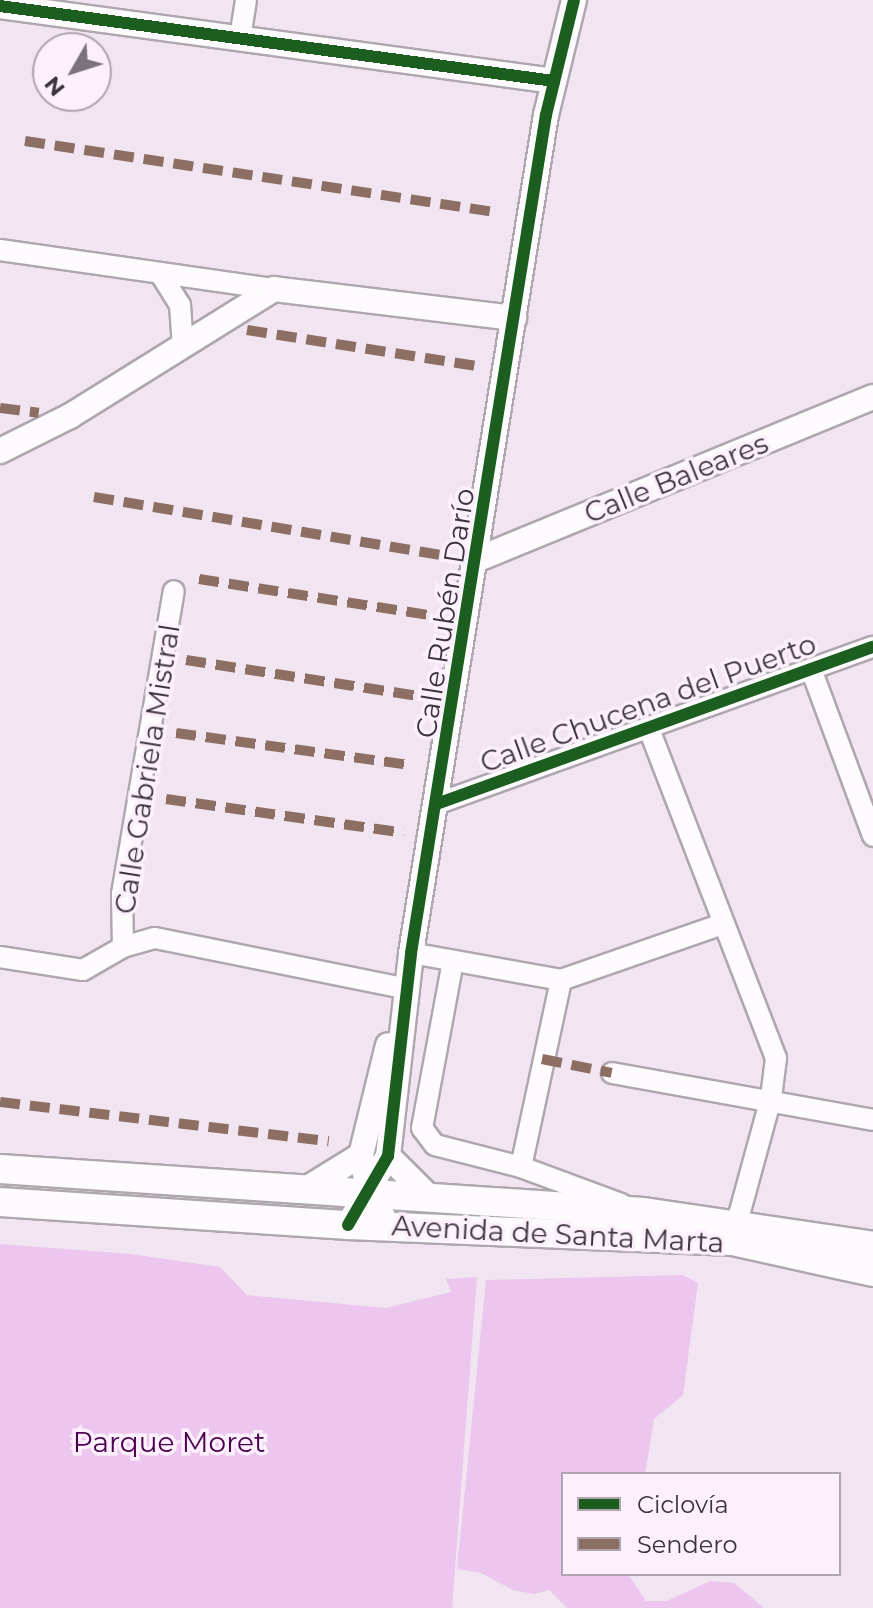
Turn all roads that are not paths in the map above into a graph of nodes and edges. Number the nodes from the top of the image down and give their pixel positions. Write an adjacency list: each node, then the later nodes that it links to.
1 (246, 0): 4 (street)
2 (574, 0): 5 (street, Calle Rubén Darío)
3 (0, 6): 4 (street)
4 (240, 38): 5 (street)
5 (554, 81): 9 (street, Calle Rubén Darío)
6 (0, 250): 7 (street)
7 (160, 273): 8 (street); 10 (street)
8 (274, 289): 9 (street); 10 (street)
9 (514, 318): 13 (street, Calle Rubén Darío)
10 (183, 347): 12 (street)
11 (873, 397): 13 (street, Calle Baleares)
12 (0, 451)
13 (478, 559): 18 (street, Calle Rubén Darío)
14 (174, 591): 21 (street, Calle Gabriela Mistral)
15 (873, 647): 16 (street, Calle Chucena del Puerto)
16 (811, 669): 17 (street, Calle Chucena del Puerto); 19 (street)
17 (649, 729): 18 (street, Calle Chucena del Puerto); 20 (street)
18 (439, 803): 22 (street, Calle Rubén Darío)
19 (873, 836)
20 (723, 924): 25 (street); 28 (street)
21 (123, 947): 23 (street); 26 (street)
22 (411, 953): 24 (street); 26 (street, Calle Rubén Darío); 31 (street, Calle Rubén Darío)
23 (0, 957)
24 (453, 961): 25 (street); 32 (street)
25 (561, 980): 32 (street)
26 (402, 988): 30 (street, Calle Rubén Darío)
27 (612, 1073): 28 (street)
28 (771, 1098): 29 (street); 41 (street)
29 (873, 1120)
30 (361, 1155): 34 (street); 35 (street, Calle Rubén Darío)
31 (388, 1156): 35 (street, Calle Rubén Darío); 36 (street)
32 (521, 1167): 38 (street)
33 (0, 1169): 34 (main road, Avenida de Santa Marta)
34 (311, 1186): 35 (main road, Avenida de Santa Marta)
35 (369, 1191): 36 (main road, Avenida de Santa Marta); 39 (street, Calle Rubén Darío); 40 (street, Calle Rubén Darío)
36 (428, 1196): 38 (main road, Avenida de Santa Marta)
37 (0, 1202): 39 (main road, Avenida de Santa Marta)
38 (644, 1212): 41 (main road, Avenida de Santa Marta)
39 (348, 1225): 40 (main road, Avenida de Santa Marta)
40 (388, 1226): 41 (main road, Avenida de Santa Marta)
41 (735, 1232): 42 (main road, Avenida de Santa Marta); 43 (main road, Avenida de Santa Marta)
42 (873, 1246)
43 (873, 1272)

